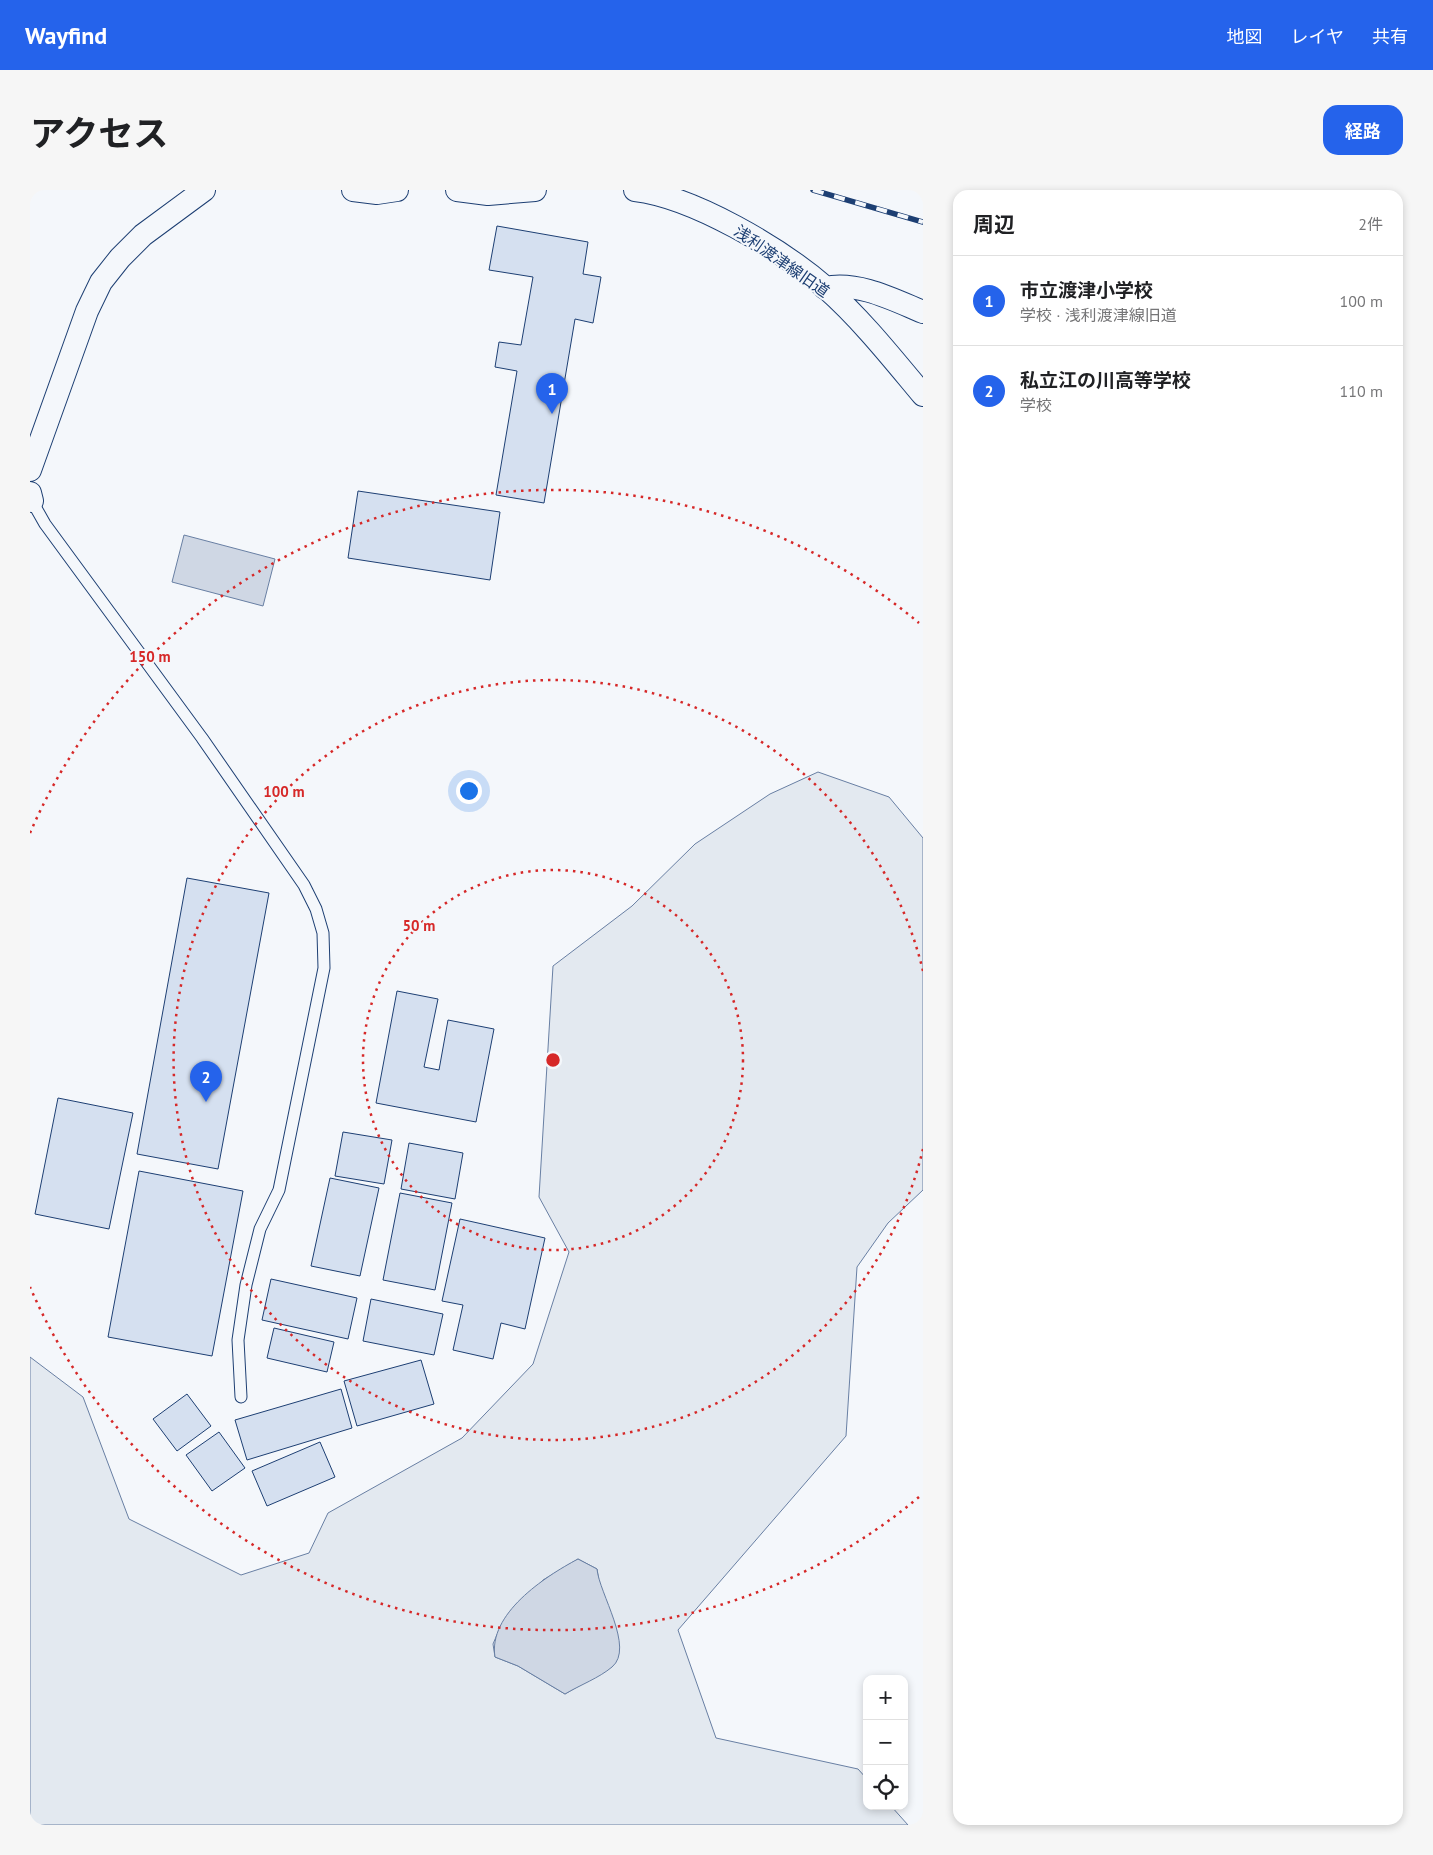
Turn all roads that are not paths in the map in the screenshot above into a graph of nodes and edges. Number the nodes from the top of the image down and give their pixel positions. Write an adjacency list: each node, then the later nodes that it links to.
1 (204, 190): 10 (street)
2 (353, 190): 3 (street)
3 (397, 190)
4 (457, 190): 5 (street)
5 (535, 190)
6 (635, 190): 7 (street, 浅利渡津線旧道)
7 (825, 288): 8 (street); 9 (street, 浅利渡津線旧道)
8 (923, 312)
9 (923, 395)
10 (30, 470)
11 (31, 499): 12 (lane)
12 (241, 1397)

